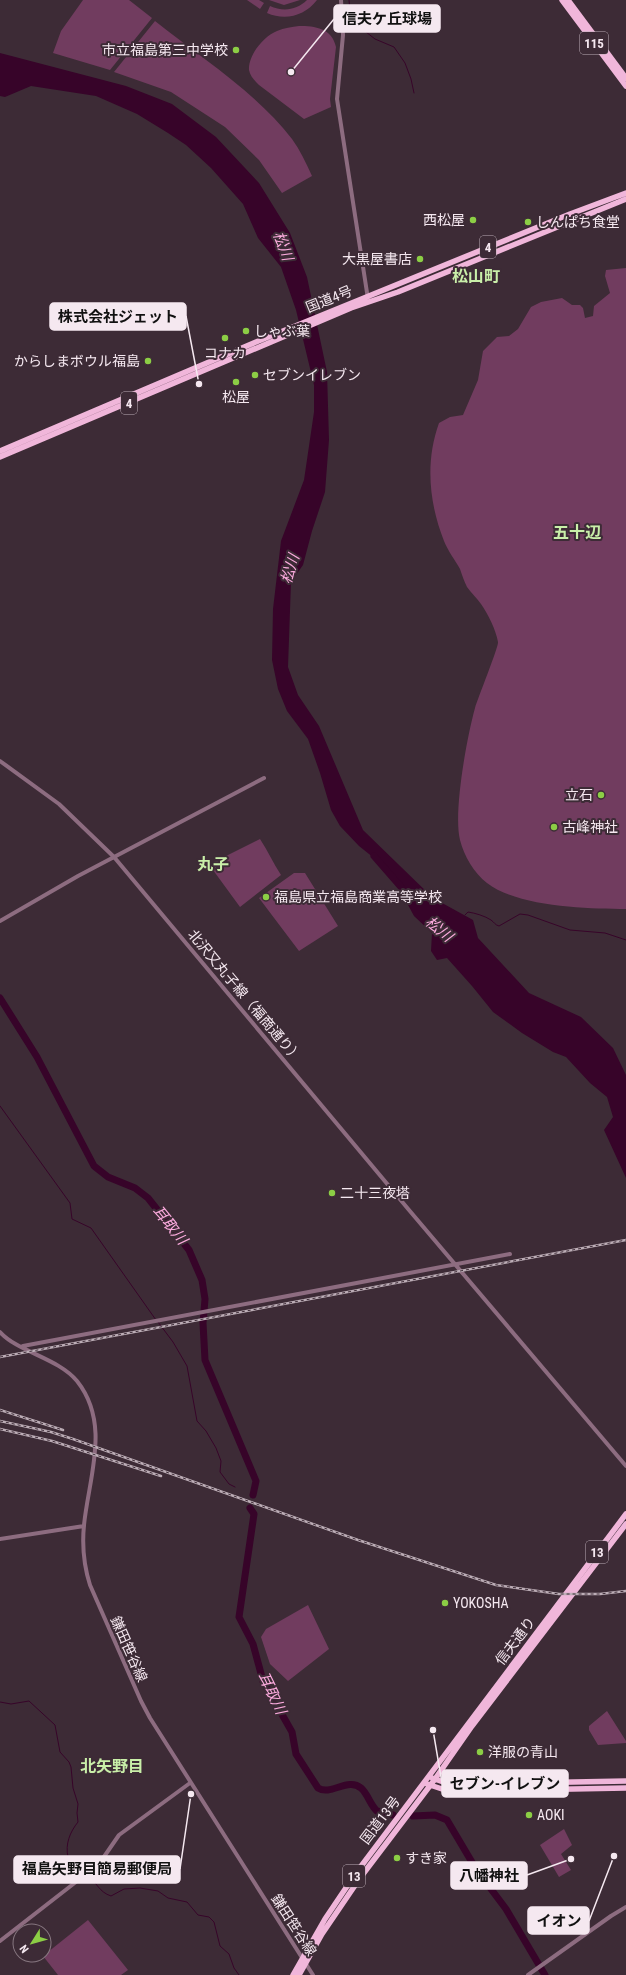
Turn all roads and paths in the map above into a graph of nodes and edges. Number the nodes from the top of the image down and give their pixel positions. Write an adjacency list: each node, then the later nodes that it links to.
1 (341, 0): 8 (street)
2 (562, 0): 5 (highway, 115)
3 (568, 0): 4 (highway, 115)
4 (626, 78)
5 (626, 86)
6 (626, 193): 8 (highway, 国道4号 / 4)
7 (626, 199): 8 (highway, 国道4号 / 4)
8 (368, 300): 9 (highway, 国道4号 / 4)
9 (260, 343): 10 (highway, 国道4号 / 4); 11 (highway, 国道4号 / 4)
10 (0, 452)
11 (0, 457)
12 (0, 761): 14 (street, 北沢又丸子線（福商通り）)
13 (264, 778): 14 (street)
14 (114, 857): 15 (street); 17 (street, 北沢又丸子線（福商通り）)
15 (0, 921)
16 (510, 1254): 17 (street)
17 (455, 1265): 19 (street); 20 (street, 北沢又丸子線（福商通り）)
18 (0, 1332): 19 (street, 鎌田笹谷線)
19 (23, 1346): 23 (street, 鎌田笹谷線)
20 (626, 1466)
21 (626, 1514): 25 (highway, 信夫通り / 13)
22 (626, 1524): 25 (highway, 信夫通り / 13)
23 (84, 1526): 24 (street); 31 (street, 鎌田笹谷線)
24 (0, 1539)
25 (571, 1591): 26 (highway, 信夫通り / 13)
26 (564, 1600): 27 (highway, 信夫通り / 13); 28 (highway, 信夫通り / 13)
27 (428, 1776): 28 (highway); 30 (highway, 信夫通り / 13)
28 (435, 1779): 29 (highway); 32 (highway, 信夫通り / 13)
29 (626, 1781)
30 (423, 1782): 32 (highway); 36 (highway, 国道13号 / 13)
31 (190, 1783): 35 (street); 36 (street, 鎌田笹谷線)
32 (430, 1786): 33 (highway); 36 (highway, 国道13号 / 13)
33 (626, 1788)
34 (626, 1907): 40 (street)
35 (0, 1941)
36 (304, 1961): 37 (highway, 国道13号 / 13); 38 (highway, 国道13号 / 13); 39 (street, 鎌田笹谷線)
37 (293, 1975)
38 (299, 1975)
39 (313, 1975)
40 (528, 1975)

